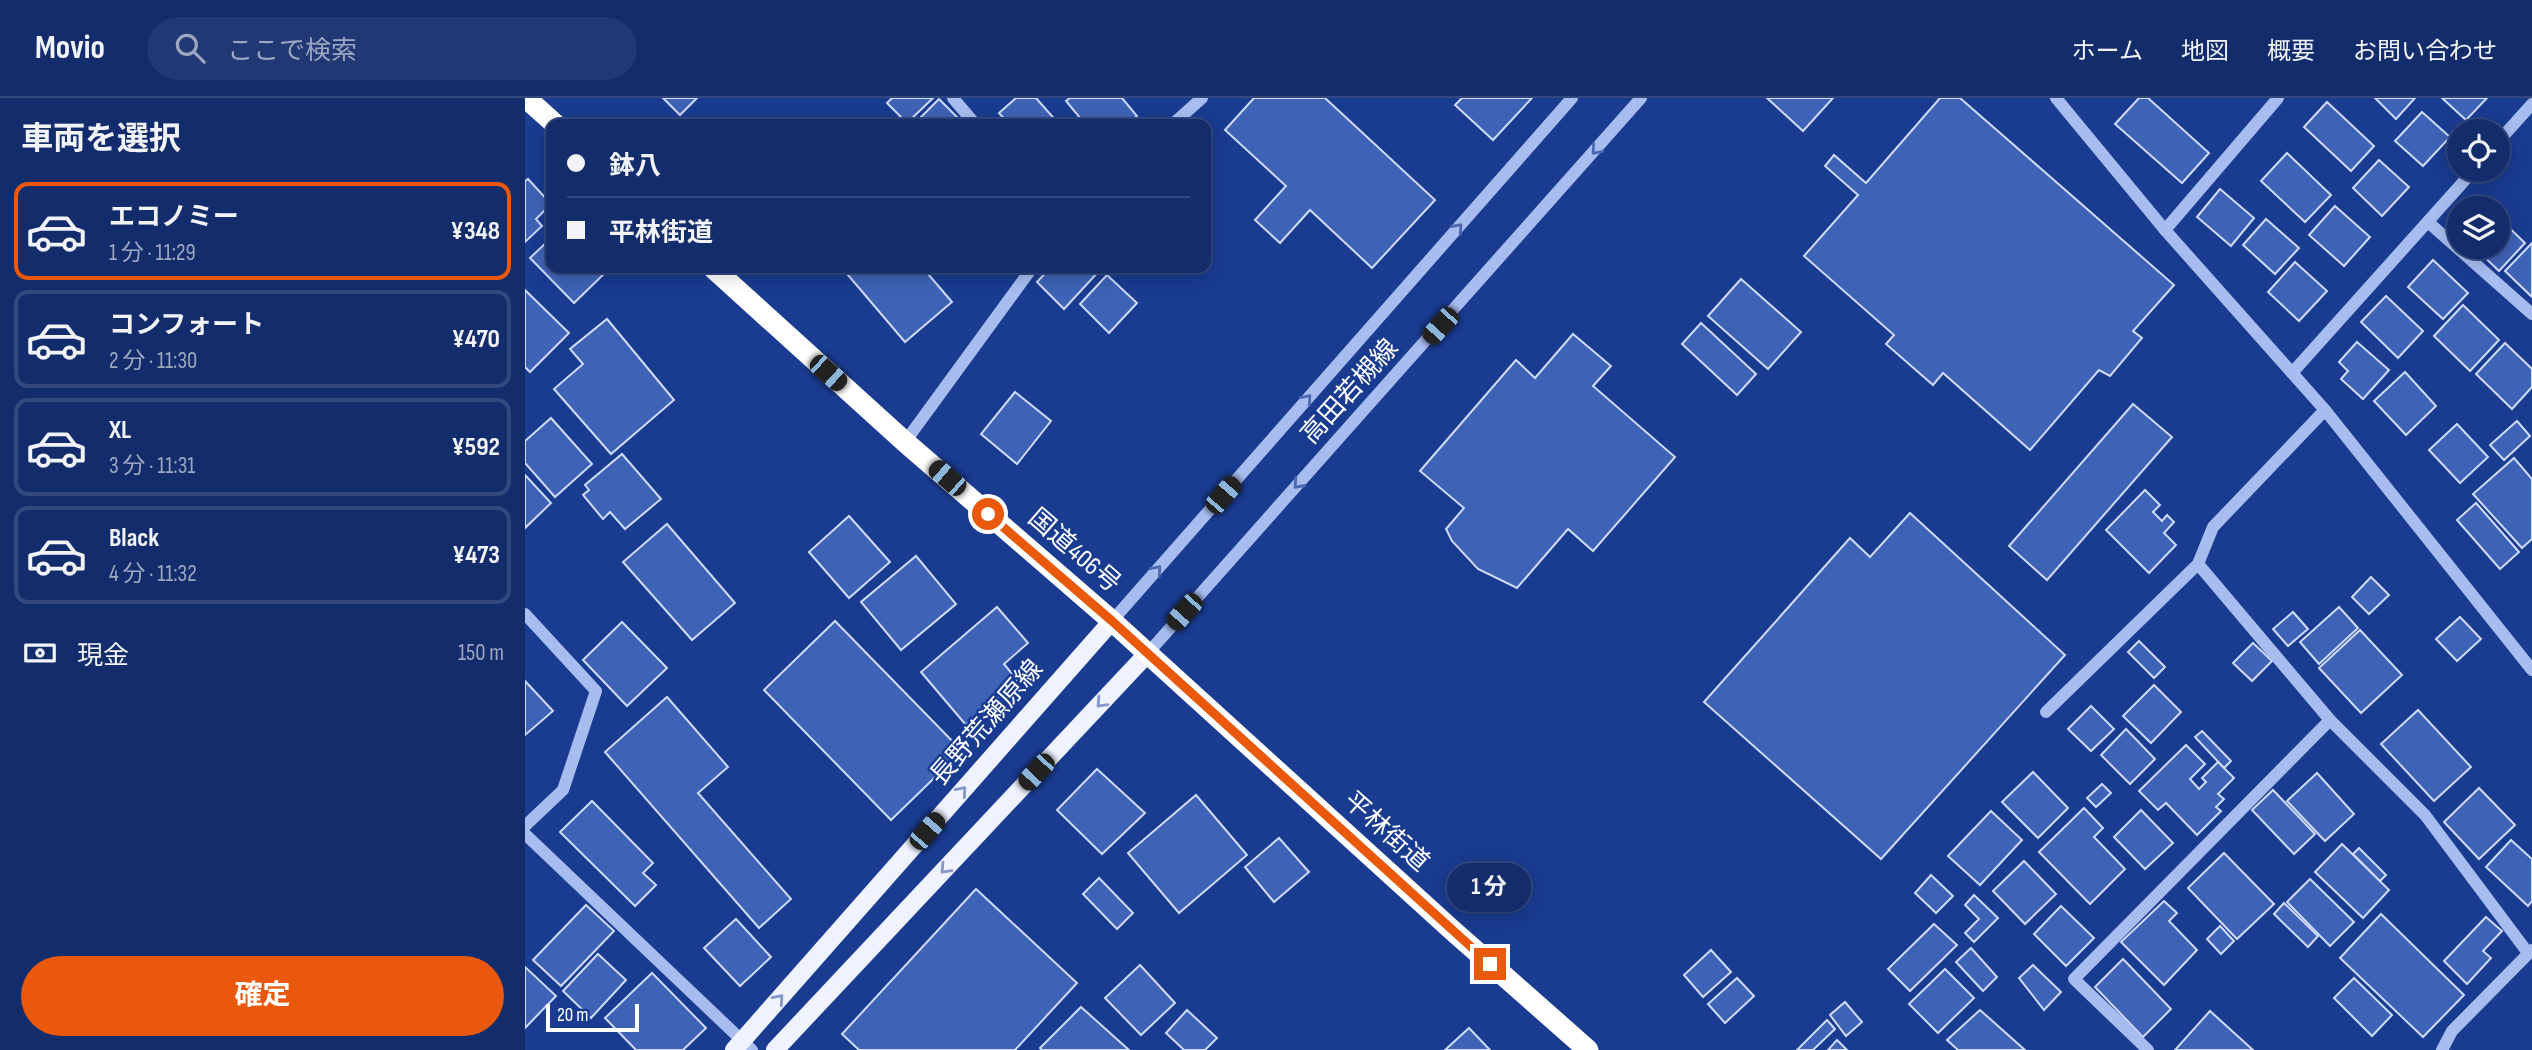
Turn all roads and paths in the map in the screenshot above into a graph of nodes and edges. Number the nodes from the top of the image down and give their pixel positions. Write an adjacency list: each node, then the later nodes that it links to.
1 (526, 98): 9 (highway)
2 (953, 98): 10 (street)
3 (1202, 98): 11 (street)
4 (1572, 98): 24 (street, 高田若槻線, one-way to 4)
5 (1641, 98): 25 (street, 高田若槻線, one-way to 25)
6 (2056, 98): 15 (street)
7 (2278, 98): 15 (street)
8 (2532, 104): 12 (street)
9 (549, 119)
10 (971, 119)
11 (1179, 119)
12 (2510, 129)
13 (2463, 182): 14 (street)
14 (2428, 222): 18 (street); 19 (street)
15 (2165, 230): 19 (street)
16 (719, 273): 21 (highway, 国道406号)
17 (1028, 273): 21 (street)
18 (2532, 314)
19 (2292, 373): 20 (street)
20 (2325, 410): 22 (street); 26 (street)
21 (905, 442): 24 (highway, 国道406号)
22 (2198, 564): 27 (street); 28 (street)
23 (525, 614): 29 (street)
24 (1112, 621): 25 (highway, 国道406号); 32 (main road, 長野荒瀬原線, one-way to 24)
25 (1148, 653): 33 (main road, one-way to 33); 34 (highway, 平林街道)
26 (2532, 670)
27 (2046, 712)
28 (2330, 720): 31 (street); 35 (street)
29 (525, 826)
30 (525, 834): 32 (street)
31 (2530, 951): 36 (street)
32 (743, 1047)
33 (775, 1050)
34 (1588, 1050)
35 (2148, 1050)
36 (2442, 1050)

